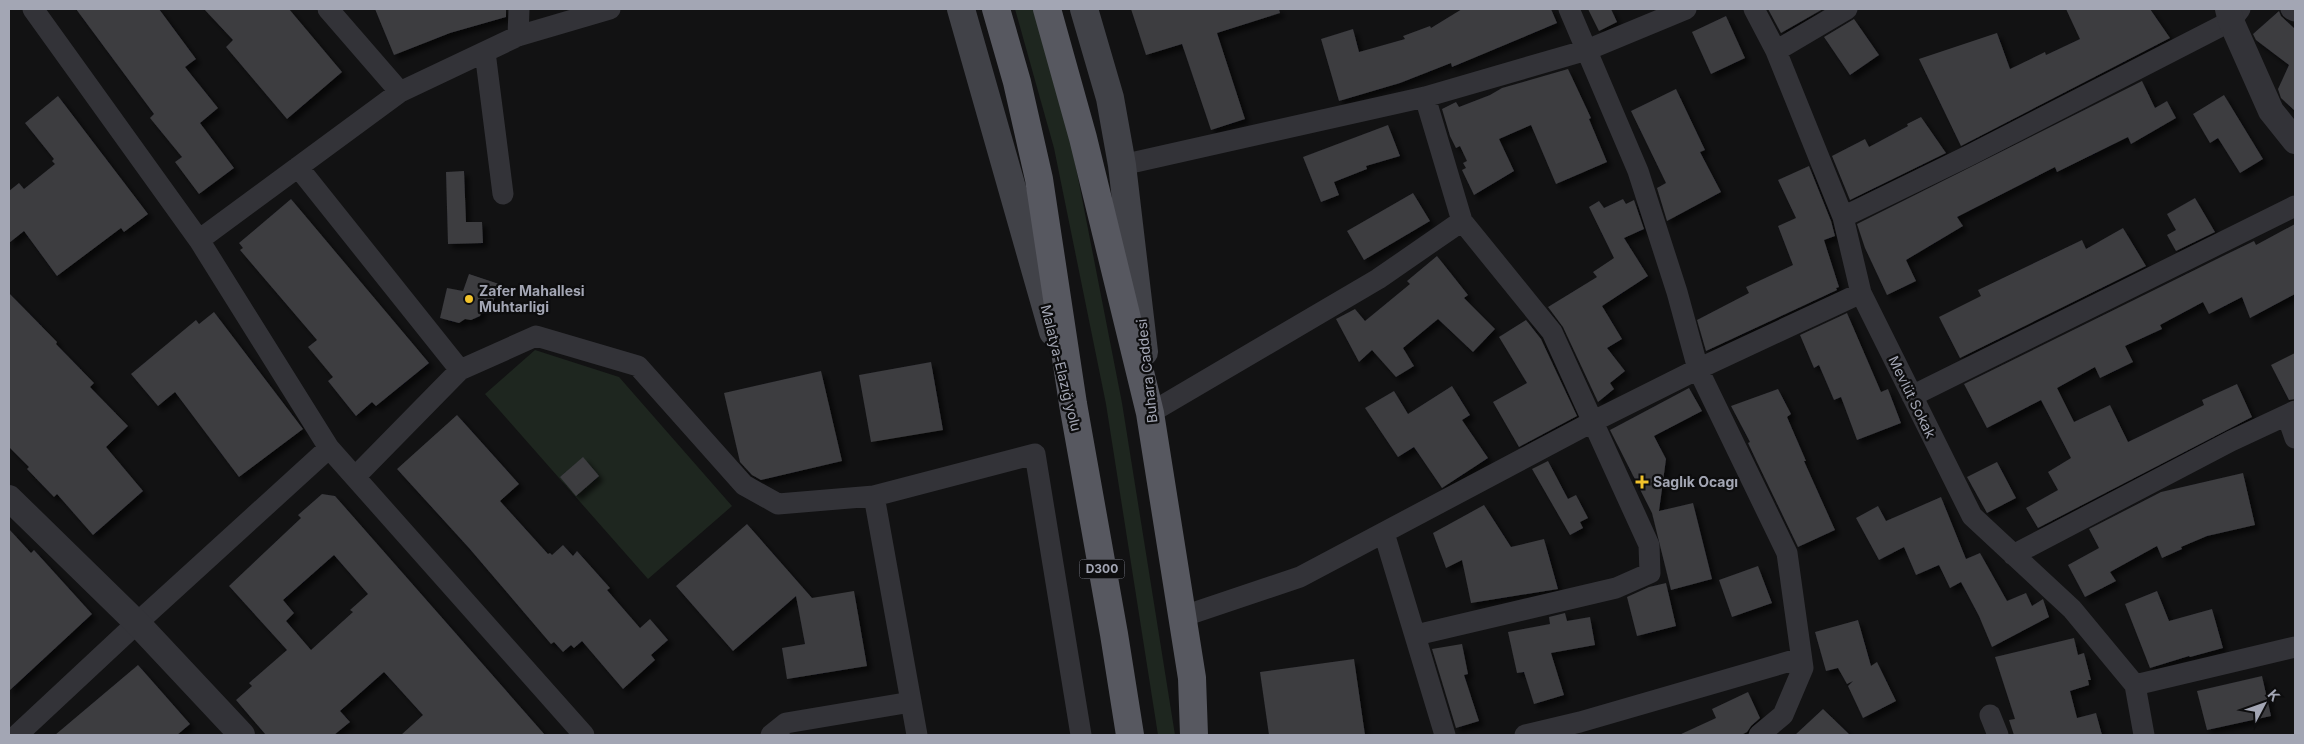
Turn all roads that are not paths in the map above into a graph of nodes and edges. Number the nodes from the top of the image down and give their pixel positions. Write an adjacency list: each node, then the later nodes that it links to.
1 (33, 9): 29 (street)
2 (328, 9): 20 (street)
3 (519, 9): 16 (street)
4 (610, 9): 16 (street)
5 (961, 9): 34 (main road, Malatya-Elazığ yolu / D300)
6 (996, 9): 34 (highway)
7 (1047, 9): 35 (highway)
8 (1084, 9): 23 (main road, Buhara Caddesi)
9 (1569, 9): 17 (street)
10 (1686, 9): 17 (street)
11 (1754, 9): 18 (street, Mevlüt Sokak)
12 (1847, 9): 18 (street)
13 (2291, 9): 14 (street)
14 (2295, 11)
15 (2233, 13): 22 (street); 27 (street)
16 (518, 36): 19 (street)
17 (1586, 50): 21 (street); 31 (street)
18 (1776, 51): 27 (street, Mevlüt Sokak)
19 (485, 52): 20 (street); 25 (street)
20 (400, 92): 24 (street)
21 (1425, 97): 23 (street); 28 (street)
22 (2295, 140)
23 (1122, 165): 35 (main road, Buhara Caddesi)
24 (298, 167): 29 (street); 32 (street)
25 (503, 194)
26 (2295, 206): 33 (street)
27 (1843, 217): 30 (street, Mevlüt Sokak)
28 (1462, 221): 35 (street); 37 (street)
29 (199, 240): 39 (street)
30 (1861, 293): 31 (street); 33 (street, Mevlüt Sokak)
31 (1698, 369): 37 (street); 49 (street)
32 (460, 370): 40 (street); 41 (street)
33 (1912, 396): 44 (street, Mevlüt Sokak)
34 (1073, 404): 59 (highway, Malatya-Elazığ yolu / D300)
35 (1150, 413): 45 (highway, Buhara Caddesi)
36 (2291, 413): 38 (street); 44 (street)
37 (1594, 421): 43 (street); 47 (street)
38 (2295, 438)
39 (329, 448): 40 (street); 46 (street)
40 (355, 477): 55 (street)
41 (874, 496): 51 (street); 58 (street)
42 (9, 498): 46 (street)
43 (1384, 533): 45 (street); 47 (street)
44 (2013, 555): 50 (street, Mevlüt Sokak)
45 (1184, 616): 60 (highway, Buhara Caddesi)
46 (137, 623): 53 (street); 54 (street)
47 (1416, 635): 61 (street)
48 (2295, 647): 50 (street)
49 (1802, 658): 62 (street); 63 (street)
50 (2135, 684): 65 (street)
51 (911, 702): 56 (street); 57 (street)
52 (1990, 715): 64 (street)
53 (17, 735)
54 (242, 735)
55 (584, 735)
56 (771, 735)
57 (917, 735)
58 (1081, 735)
59 (1130, 735)
60 (1194, 735)
61 (1445, 735)
62 (1525, 735)
63 (1759, 735)
64 (1998, 735)
65 (2144, 735)

